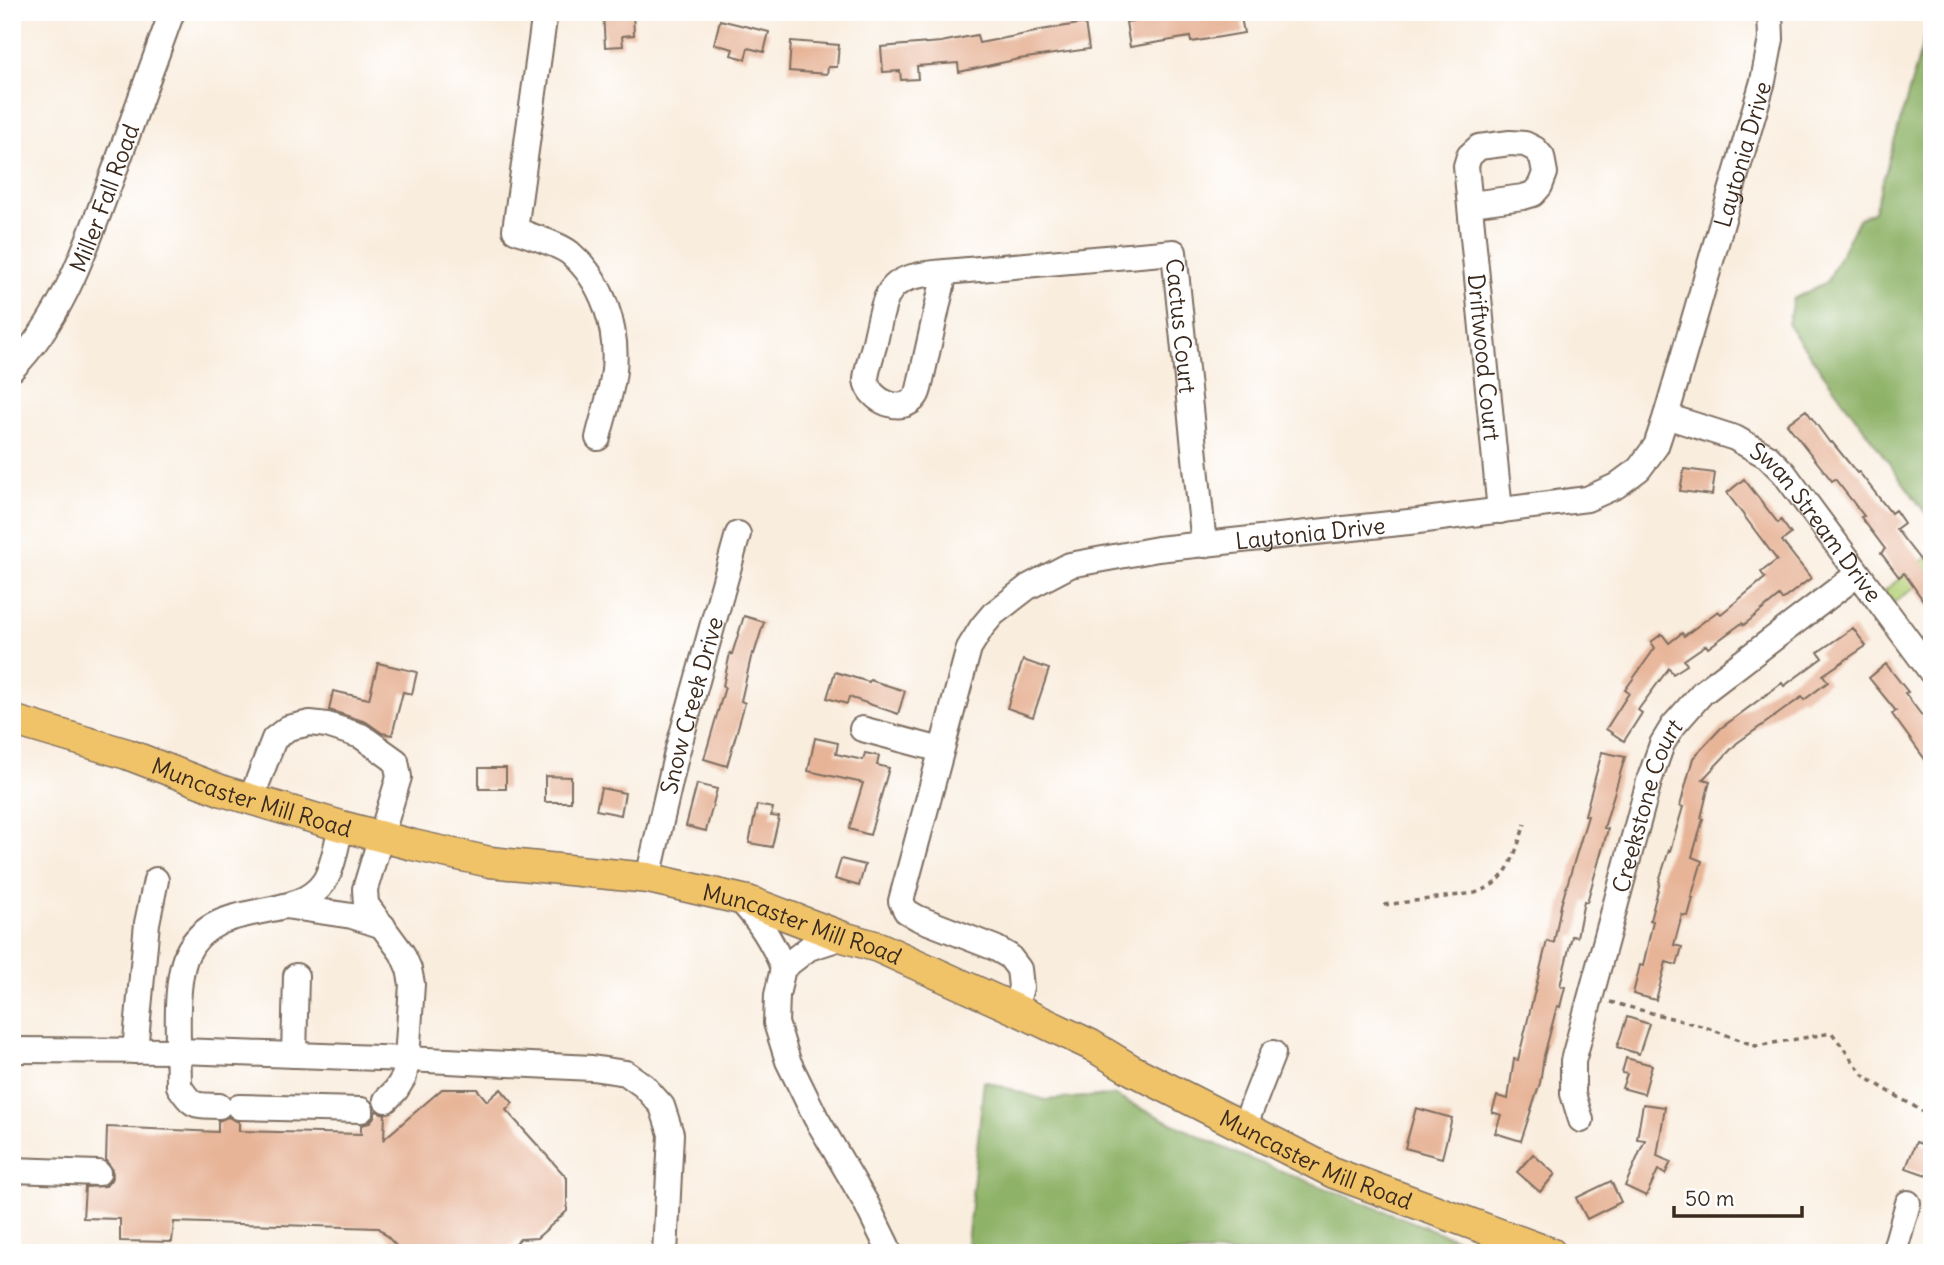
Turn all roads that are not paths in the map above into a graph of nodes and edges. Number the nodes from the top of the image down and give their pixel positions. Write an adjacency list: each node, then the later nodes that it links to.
1 (172, 12): 6 (street, Miller Fall Road)
2 (545, 12): 8 (street)
3 (1770, 12): 7 (street, Laytonia Drive)
4 (1471, 204): 9 (street, Driftwood Court)
5 (945, 272): 5 (street, Cactus Court); 11 (street, Cactus Court)
6 (12, 369)
7 (1666, 416): 9 (street, Laytonia Drive); 12 (street, Swan Stream Drive)
8 (598, 438)
9 (1500, 511): 11 (street, Laytonia Drive)
10 (738, 534): 20 (street, Snow Creek Drive)
11 (1204, 545): 16 (street, Laytonia Drive)
12 (1858, 574): 13 (street, Swan Stream Drive); 37 (street, Creekstone Court)
13 (1932, 673)
14 (12, 720): 17 (main road, Muncaster Mill Road)
15 (862, 729): 16 (street)
16 (942, 750): 28 (street, Laytonia Drive)
17 (251, 799): 18 (main road, Muncaster Mill Road); 19 (street)
18 (341, 826): 19 (main road, Muncaster Mill Road); 23 (street)
19 (381, 837): 20 (main road, Muncaster Mill Road); 24 (street)
20 (648, 878): 22 (main road, Muncaster Mill Road)
21 (156, 880): 30 (street)
22 (738, 899): 25 (main road, Muncaster Mill Road); 26 (street)
23 (284, 906): 24 (street); 31 (street)
24 (384, 926): 34 (street)
25 (843, 937): 26 (street); 28 (main road, Muncaster Mill Road)
26 (783, 968): 43 (street)
27 (296, 976): 33 (street)
28 (1015, 1009): 38 (main road, Muncaster Mill Road)
29 (12, 1050): 30 (street)
30 (135, 1051): 31 (street)
31 (179, 1051): 33 (street); 36 (street)
32 (1273, 1053): 38 (street)
33 (294, 1055): 34 (street)
34 (407, 1059): 35 (street); 42 (street)
35 (386, 1100)
36 (362, 1110)
37 (1581, 1120)
38 (1244, 1127): 44 (main road, Muncaster Mill Road)
39 (12, 1170): 40 (street)
40 (98, 1174)
41 (1908, 1203): 45 (street)
42 (665, 1253)
43 (888, 1253)
44 (1551, 1253)
45 (1894, 1253)

